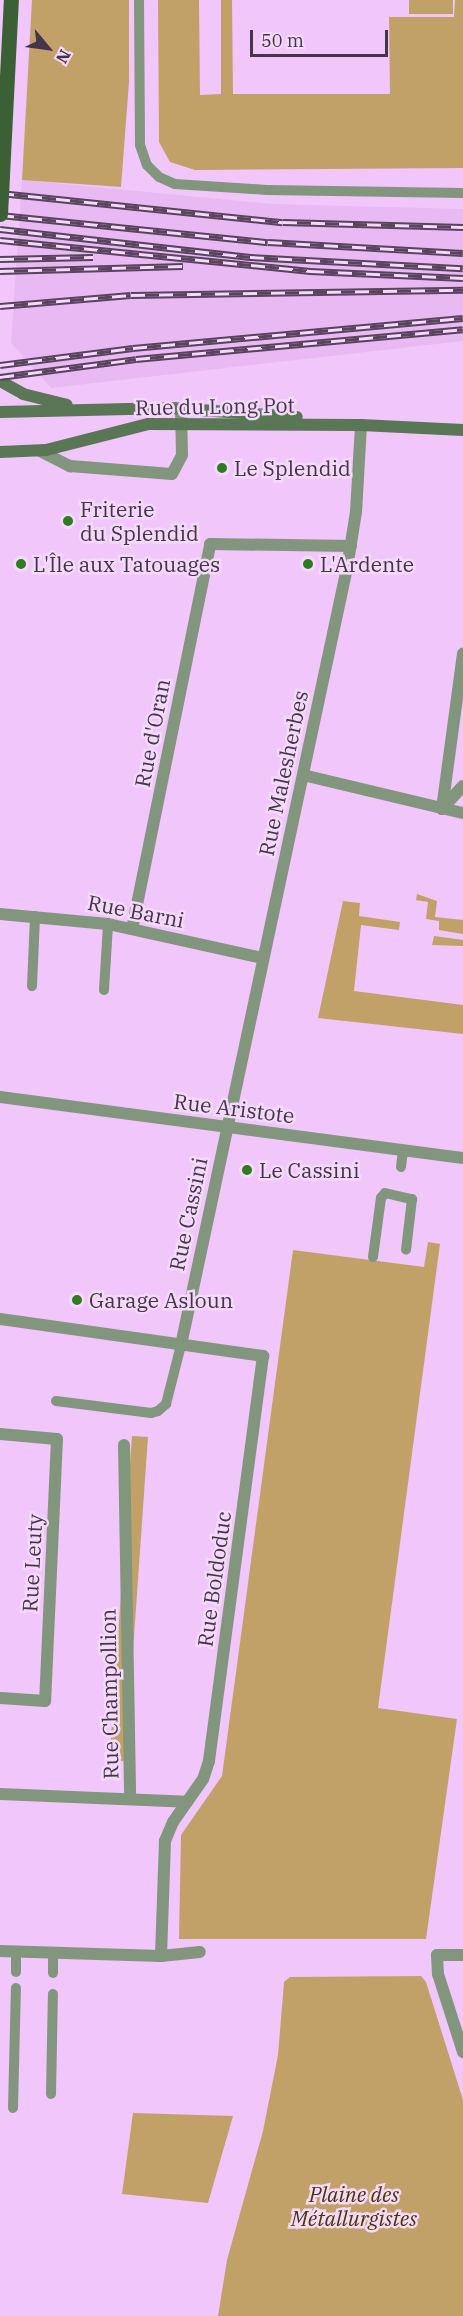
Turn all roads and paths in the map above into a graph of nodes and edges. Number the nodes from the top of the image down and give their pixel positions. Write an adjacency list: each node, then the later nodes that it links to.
1 (11, 0): 3 (main road)
2 (140, 0): 4 (lane)
3 (2, 122): 5 (main road, bridge)
4 (463, 193)
5 (0, 214)
6 (0, 381): 7 (street, Rue du Long Pot)
7 (101, 409): 8 (street, Rue du Long Pot); 9 (street, Rue du Long Pot)
8 (181, 409): 10 (street); 11 (street, Rue du Long Pot)
9 (0, 412)
10 (182, 423): 11 (street, Rue du Long Pot); 13 (street, Rue du Long Pot); 13 (street)
11 (361, 425): 12 (street, Rue du Long Pot); 15 (street, Rue Malesherbes)
12 (463, 430)
13 (40, 451): 14 (street, Rue du Long Pot)
14 (0, 452)
15 (351, 546): 17 (street, Rue Malesherbes); 24 (street, Rue d'Oran)
16 (463, 653): 19 (street)
17 (303, 775): 19 (street); 25 (street, Rue Malesherbes)
18 (463, 786): 19 (street)
19 (442, 809): 20 (street)
20 (463, 813)
21 (0, 914): 22 (street, Rue Barni)
22 (35, 916): 23 (street, Rue Barni); 26 (lane)
23 (108, 924): 24 (street, Rue Barni); 27 (lane)
24 (132, 929): 25 (street, Rue Barni)
25 (262, 958): 29 (street, Rue Malesherbes)
26 (32, 986)
27 (104, 990)
28 (0, 1097): 29 (street, Rue Aristote)
29 (226, 1127): 30 (street, Rue Aristote); 36 (street, Rue Cassini)
30 (403, 1150): 31 (street, Rue Aristote); 32 (lane)
31 (463, 1158)
32 (401, 1167)
33 (406, 1250): 34 (lane)
34 (373, 1257)
35 (0, 1319): 36 (street)
36 (181, 1344): 37 (lane); 43 (street, Rue Boldoduc)
37 (56, 1401)
38 (0, 1434): 40 (street, Rue Leuty)
39 (124, 1445): 42 (street, Rue Champollion)
40 (0, 1698)
41 (0, 1794): 42 (street)
42 (130, 1798): 43 (street, Rue Champollion)
43 (187, 1802): 49 (street)
44 (0, 1951): 45 (street)
45 (16, 1951): 46 (street); 50 (lane)
46 (53, 1952): 49 (street); 51 (lane)
47 (200, 1952): 49 (street)
48 (463, 1955): 54 (street)
49 (161, 1956)
50 (16, 1972)
51 (53, 1973)
52 (16, 1988): 56 (lane)
53 (53, 1994): 55 (lane)
54 (463, 2052)
55 (51, 2094)
56 (13, 2108)

